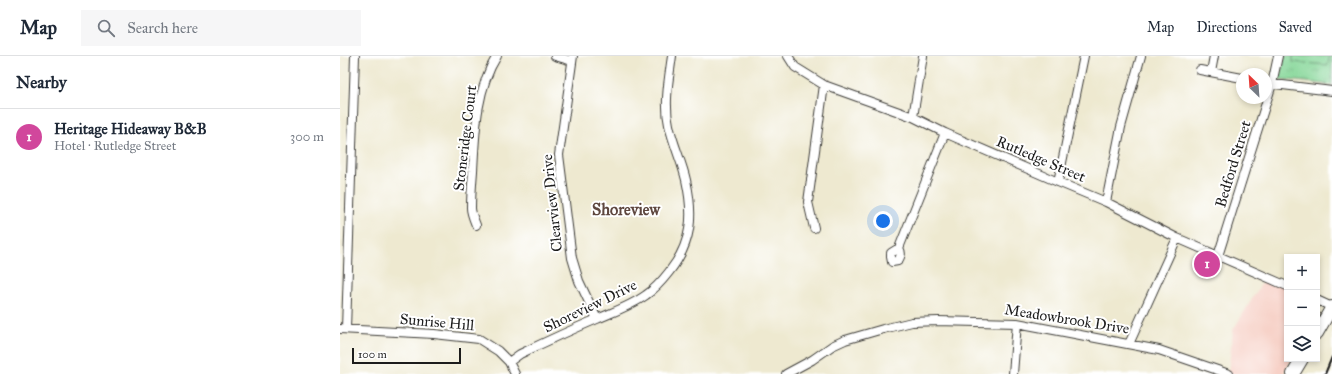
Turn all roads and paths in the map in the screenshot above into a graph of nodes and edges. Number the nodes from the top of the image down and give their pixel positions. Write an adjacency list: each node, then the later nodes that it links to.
1 (355, 56): 35 (street)
2 (497, 56): 24 (street, Stoneridge Court)
3 (555, 56): 11 (street)
4 (672, 56): 32 (street, Shoreview Drive)
5 (788, 56): 17 (street, Rutledge Street)
6 (923, 56): 20 (street)
7 (1084, 56): 22 (street)
8 (1141, 56): 23 (street)
9 (1214, 56): 13 (street)
10 (1278, 56): 14 (street, Bedford Street)
11 (573, 59): 32 (street, Clearview Drive)
12 (1200, 70): 13 (street)
13 (1211, 72): 15 (street)
14 (1272, 75)
15 (1236, 77)
16 (1272, 84): 18 (street)
17 (824, 85): 20 (street, Rutledge Street); 25 (street)
18 (1332, 91)
19 (1263, 104): 28 (street, Bedford Street)
20 (913, 117): 21 (street, Rutledge Street)
21 (945, 133): 22 (street, Rutledge Street); 27 (street)
22 (1058, 182): 23 (street, Rutledge Street)
23 (1106, 202): 26 (street, Rutledge Street)
24 (476, 225)
25 (814, 228)
26 (1177, 238): 28 (street, Rutledge Street); 36 (street)
27 (899, 248)
28 (1218, 256): 29 (street, Rutledge Street)
29 (1284, 285)
30 (1320, 301): 31 (street)
31 (1332, 307): 34 (main road)
32 (596, 319): 37 (street, Shoreview Drive)
33 (1017, 323): 36 (street, Meadowbrook Drive); 40 (street, Meadowbrook Drive); 41 (street)
34 (1320, 328)
35 (343, 329): 37 (street, Sunrise Hill)
36 (1128, 344): 42 (street, Meadowbrook Drive)
37 (509, 362): 39 (street, Sunrise Hill)
38 (1300, 362): 43 (main road)
39 (516, 374)
40 (786, 374)
41 (1013, 374)
42 (1229, 374)
43 (1293, 374)

